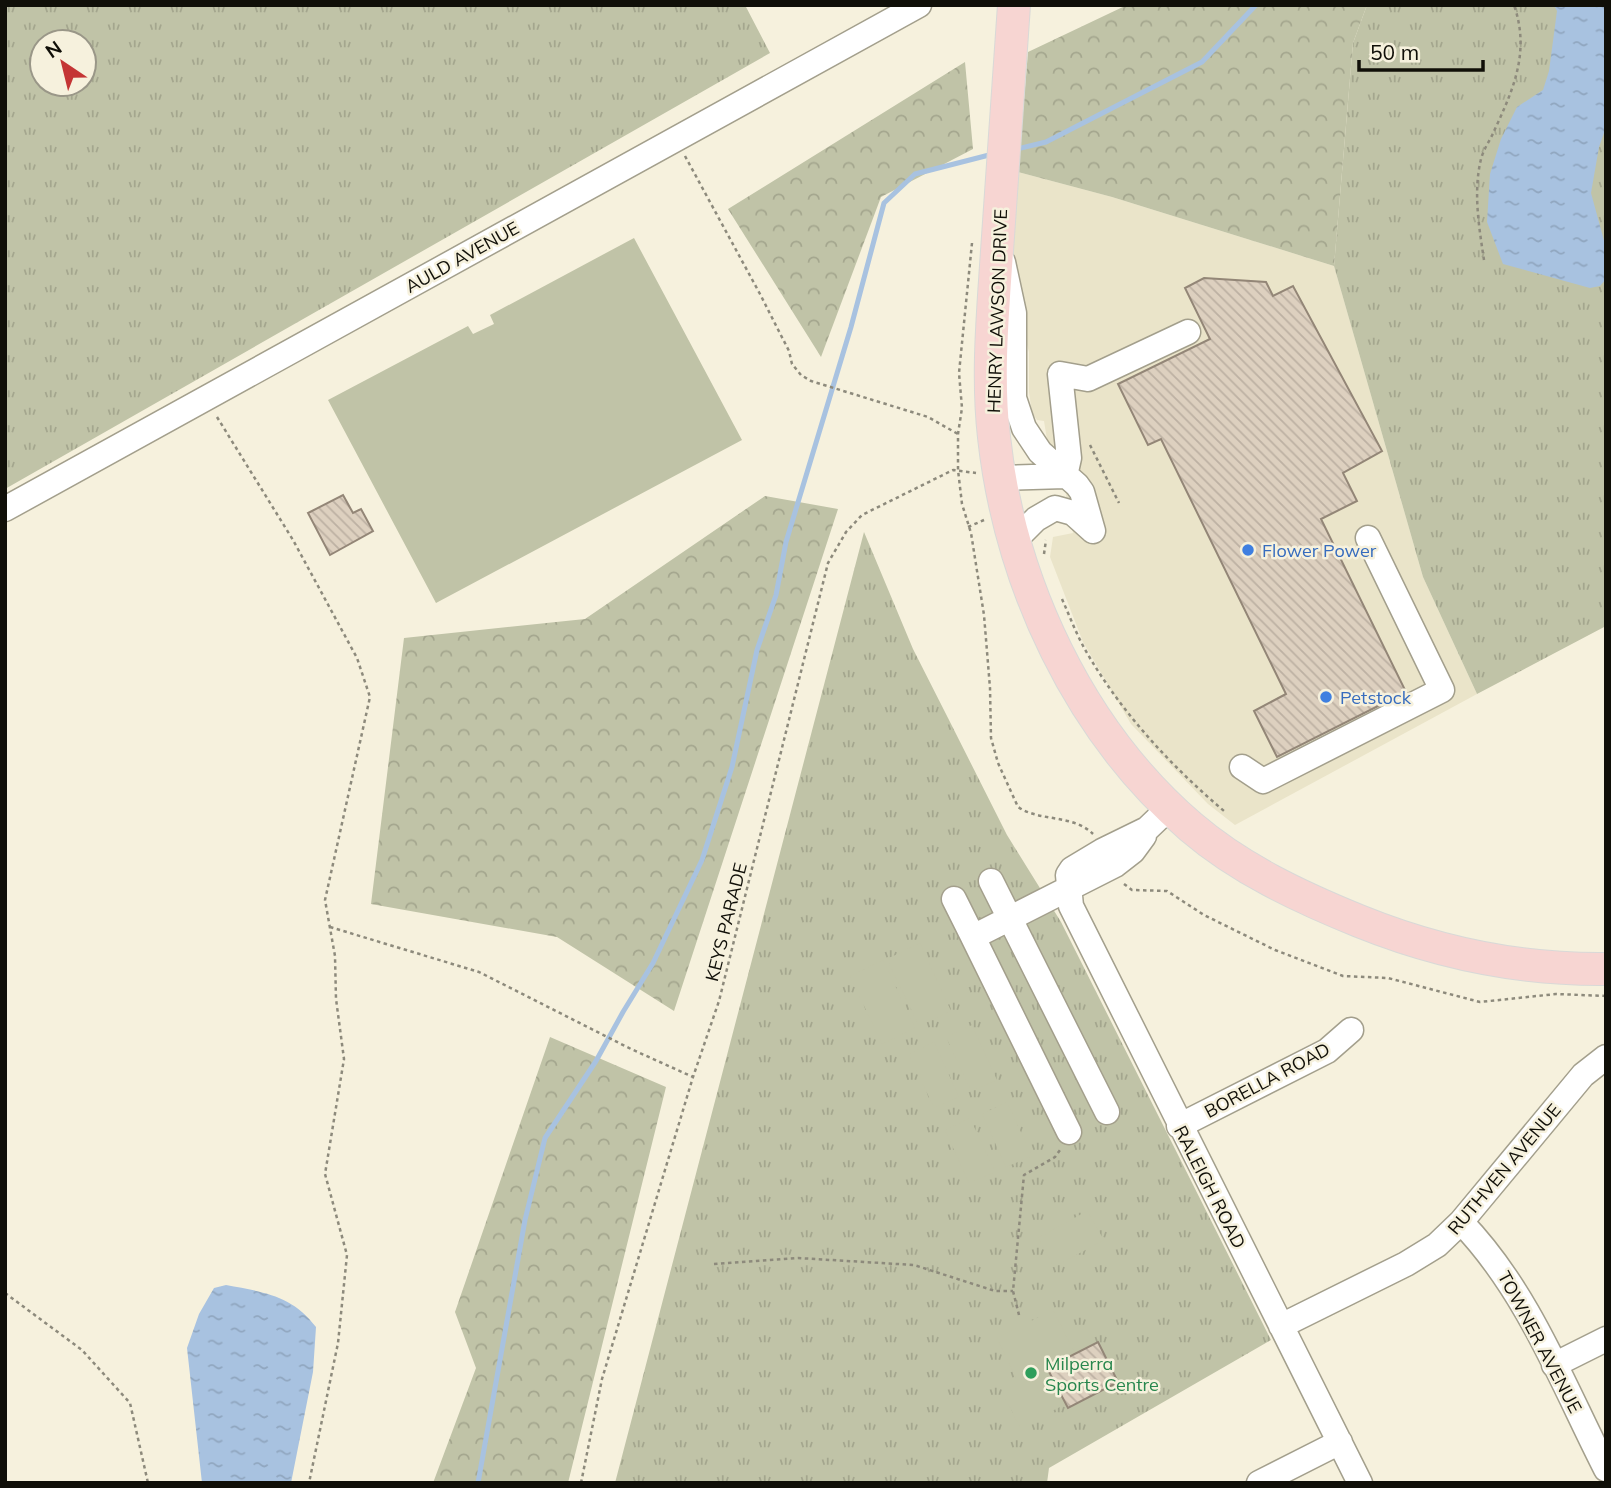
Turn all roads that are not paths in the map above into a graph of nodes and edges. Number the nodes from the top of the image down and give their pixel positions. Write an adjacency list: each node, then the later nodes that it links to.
1 (919, 5): 7 (street, AULD AVENUE)
2 (1014, 5): 3 (main road, HENRY LAWSON DRIVE)
3 (998, 236): 5 (street); 6 (main road, HENRY LAWSON DRIVE)
4 (1188, 332): 5 (street)
5 (1065, 475): 6 (street); 9 (street)
6 (1000, 478): 9 (main road, HENRY LAWSON DRIVE)
7 (5, 509)
8 (1368, 538): 10 (street)
9 (1015, 540): 11 (main road, HENRY LAWSON DRIVE)
10 (1242, 767)
11 (1170, 807): 13 (street); 17 (main road, HENRY LAWSON DRIVE)
12 (991, 881): 15 (street)
13 (1070, 888): 15 (street); 21 (street, RALEIGH ROAD)
14 (954, 899): 16 (street)
15 (1010, 918): 16 (street); 20 (street)
16 (973, 937): 22 (street)
17 (1606, 969)
18 (1351, 1030): 21 (street, BORELLA ROAD)
19 (1606, 1057): 23 (street, RUTHVEN AVENUE)
20 (1107, 1112)
21 (1180, 1126): 24 (street, RALEIGH ROAD)
22 (1069, 1132)
23 (1461, 1222): 24 (street, RUTHVEN AVENUE); 26 (street, TOWNER AVENUE)
24 (1280, 1326): 27 (street, RALEIGH ROAD)
25 (1606, 1339): 26 (street)
26 (1554, 1365): 28 (street, TOWNER AVENUE)
27 (1340, 1442): 29 (street); 30 (street, RALEIGH ROAD)
28 (1606, 1469)
29 (1259, 1483)
30 (1360, 1483)

